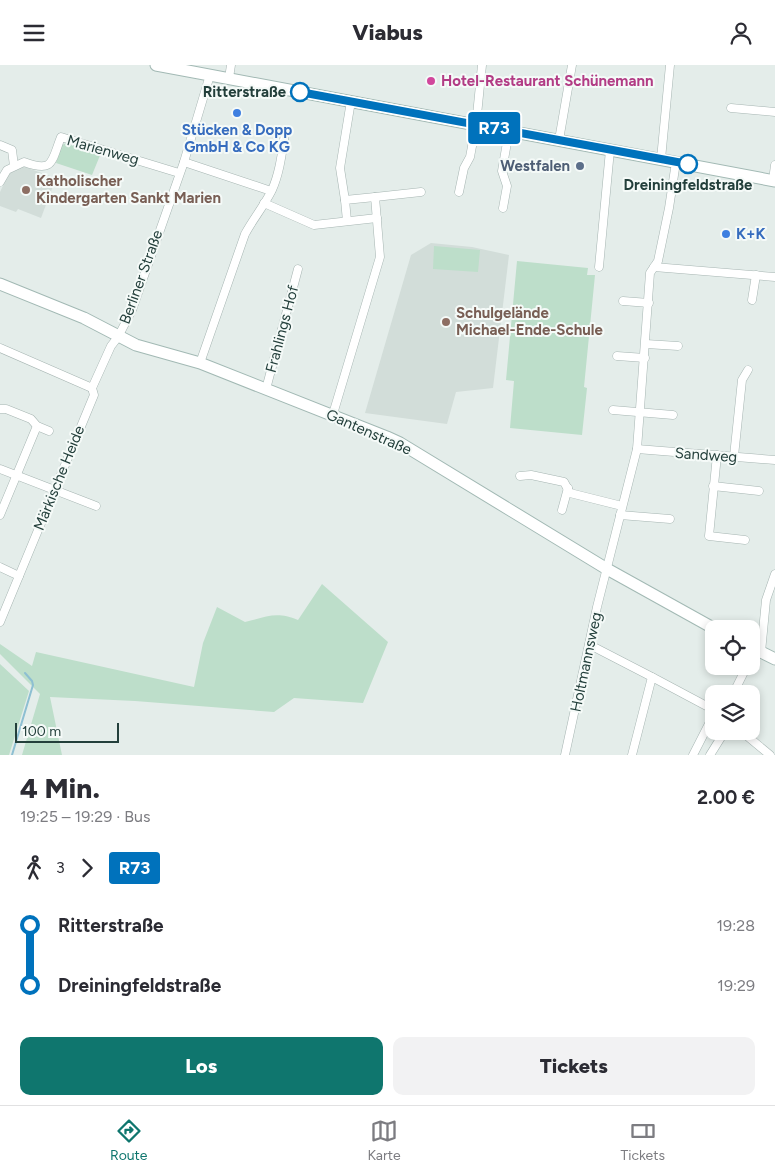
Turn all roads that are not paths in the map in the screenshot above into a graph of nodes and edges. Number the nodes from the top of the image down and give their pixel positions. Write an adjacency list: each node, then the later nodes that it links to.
1 (156, 65): 6 (street)
2 (231, 65): 7 (street)
3 (482, 65): 11 (street)
4 (572, 65): 14 (street)
5 (670, 65): 17 (street)
6 (210, 75): 7 (street); 18 (street, Berliner Straße)
7 (229, 78): 8 (street)
8 (351, 101): 11 (street); 29 (street)
9 (731, 108): 10 (street)
10 (775, 112)
11 (476, 125): 12 (street); 27 (street)
12 (509, 131): 14 (street); 31 (street)
13 (285, 133): 25 (street)
14 (559, 140): 16 (street)
15 (0, 145): 20 (street)
16 (610, 150): 17 (street); 34 (street)
17 (660, 159): 19 (street)
18 (184, 161): 22 (street, Berliner Straße); 25 (street)
19 (676, 162): 23 (street); 35 (street, Holtmannsweg)
20 (14, 165): 22 (street, Marienweg); 24 (street)
21 (775, 165): 23 (street)
22 (179, 173): 43 (street, Berliner Straße)
23 (774, 181)
24 (0, 182)
25 (271, 191): 30 (street)
26 (421, 192): 28 (street)
27 (459, 192)
28 (375, 197): 29 (street); 32 (street)
29 (345, 199): 33 (street)
30 (264, 203): 33 (street); 49 (street)
31 (504, 208)
32 (377, 218): 33 (street); 56 (street)
33 (347, 221)
34 (599, 267)
35 (654, 267): 37 (street); 42 (street, Holtmannsweg)
36 (298, 269): 52 (street, Frahlings Hof)
37 (756, 275): 38 (street); 40 (street)
38 (775, 277)
39 (0, 284): 43 (street, Gantenstraße)
40 (752, 299)
41 (622, 301): 42 (street)
42 (648, 303): 44 (street, Holtmannsweg)
43 (118, 337): 49 (street, Gantenstraße); 51 (street, Märkische Heide)
44 (646, 344): 45 (street); 48 (street, Holtmannsweg)
45 (678, 346)
46 (0, 348): 51 (street)
47 (617, 356): 48 (street)
48 (645, 358): 55 (street, Holtmannsweg)
49 (200, 363): 52 (street, Gantenstraße)
50 (748, 370): 62 (street)
51 (92, 388): 69 (street, Märkische Heide)
52 (266, 389): 56 (street, Gantenstraße)
53 (0, 409): 58 (street)
54 (614, 410): 55 (street)
55 (640, 413): 57 (street); 60 (street, Holtmannsweg)
56 (333, 414): 79 (street, Gantenstraße)
57 (673, 415)
58 (37, 426): 59 (street); 65 (street)
59 (48, 431)
60 (637, 449): 61 (street, Sandweg); 72 (street, Holtmannsweg)
61 (717, 455): 62 (street, Sandweg); 67 (street)
62 (734, 457): 63 (street, Sandweg)
63 (775, 461)
64 (0, 469): 65 (street)
65 (16, 475): 69 (street); 74 (street)
66 (520, 476): 68 (street)
67 (713, 486): 70 (street); 77 (street)
68 (568, 488): 72 (street); 73 (street)
69 (54, 489): 71 (street); 81 (street, Märkische Heide)
70 (759, 491)
71 (96, 506)
72 (622, 507): 75 (street, Holtmannsweg)
73 (562, 510)
74 (0, 515)
75 (620, 515): 76 (street); 79 (street, Holtmannsweg)
76 (670, 519)
77 (745, 540)
78 (0, 567): 81 (street)
79 (607, 569): 83 (street, Gantenstraße); 85 (street, Holtmannsweg)
80 (775, 574): 84 (street)
81 (19, 576): 82 (street, Märkische Heide)
82 (0, 623)
83 (705, 623)
84 (760, 628)
85 (590, 645): 88 (street); 93 (street, Holtmannsweg)
86 (760, 654): 87 (street)
87 (775, 659)
88 (652, 677): 89 (street); 94 (street)
89 (705, 707)
90 (705, 730): 95 (street)
91 (719, 740): 96 (street)
92 (752, 740): 97 (street)
93 (565, 755)
94 (632, 755)
95 (693, 755)
96 (710, 755)
97 (770, 755)

